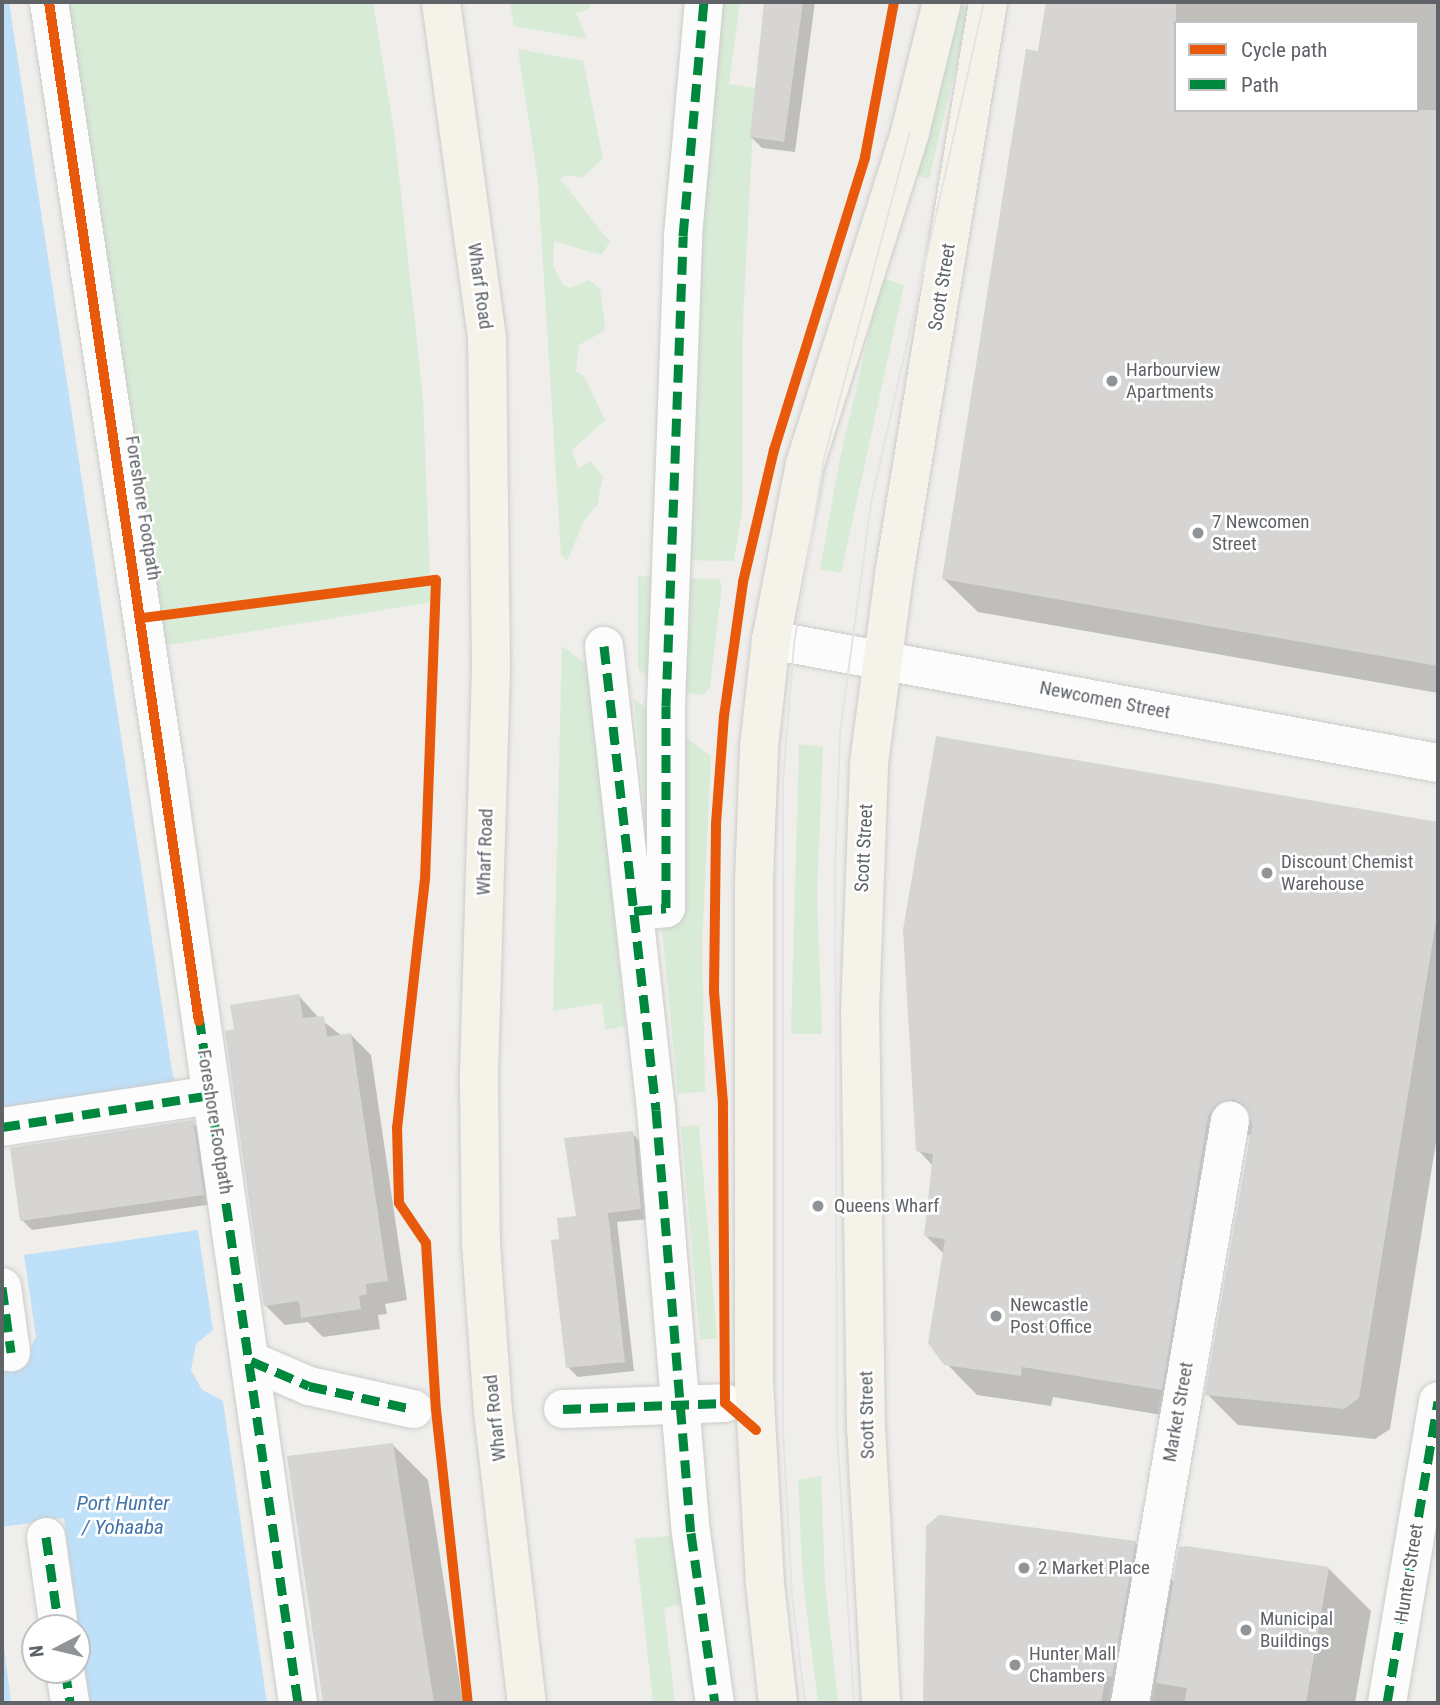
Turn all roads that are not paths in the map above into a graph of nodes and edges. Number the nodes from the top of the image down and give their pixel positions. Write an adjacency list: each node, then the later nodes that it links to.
1 (49, 2): 11 (street, Foreshore Footpath)
2 (441, 2): 27 (main road, Wharf Road)
3 (704, 2): 10 (street)
4 (942, 2): 6 (main road)
5 (988, 2): 8 (main road, Scott Street)
6 (771, 640): 8 (street, Newcomen Street); 29 (main road)
7 (604, 646): 10 (street)
8 (881, 659): 9 (street, Newcomen Street); 30 (main road, Scott Street)
9 (1438, 763)
10 (634, 911): 19 (street)
11 (211, 1095): 13 (street); 16 (street, Foreshore Footpath)
12 (1230, 1121): 31 (street, Market Street)
13 (2, 1127)
14 (2, 1287): 15 (street)
15 (11, 1352)
16 (251, 1361): 20 (street); 26 (street, Foreshore Footpath)
17 (1438, 1401): 32 (street, Hunter Street)
18 (725, 1403): 19 (street)
19 (679, 1405): 21 (street); 28 (street)
20 (414, 1409)
21 (563, 1409)
22 (46, 1537): 23 (street)
23 (57, 1614)
24 (67, 1684): 25 (street)
25 (70, 1703)
26 (298, 1703)
27 (527, 1703)
28 (715, 1703)
29 (778, 1703)
30 (881, 1703)
31 (1130, 1703)
32 (1387, 1703)

